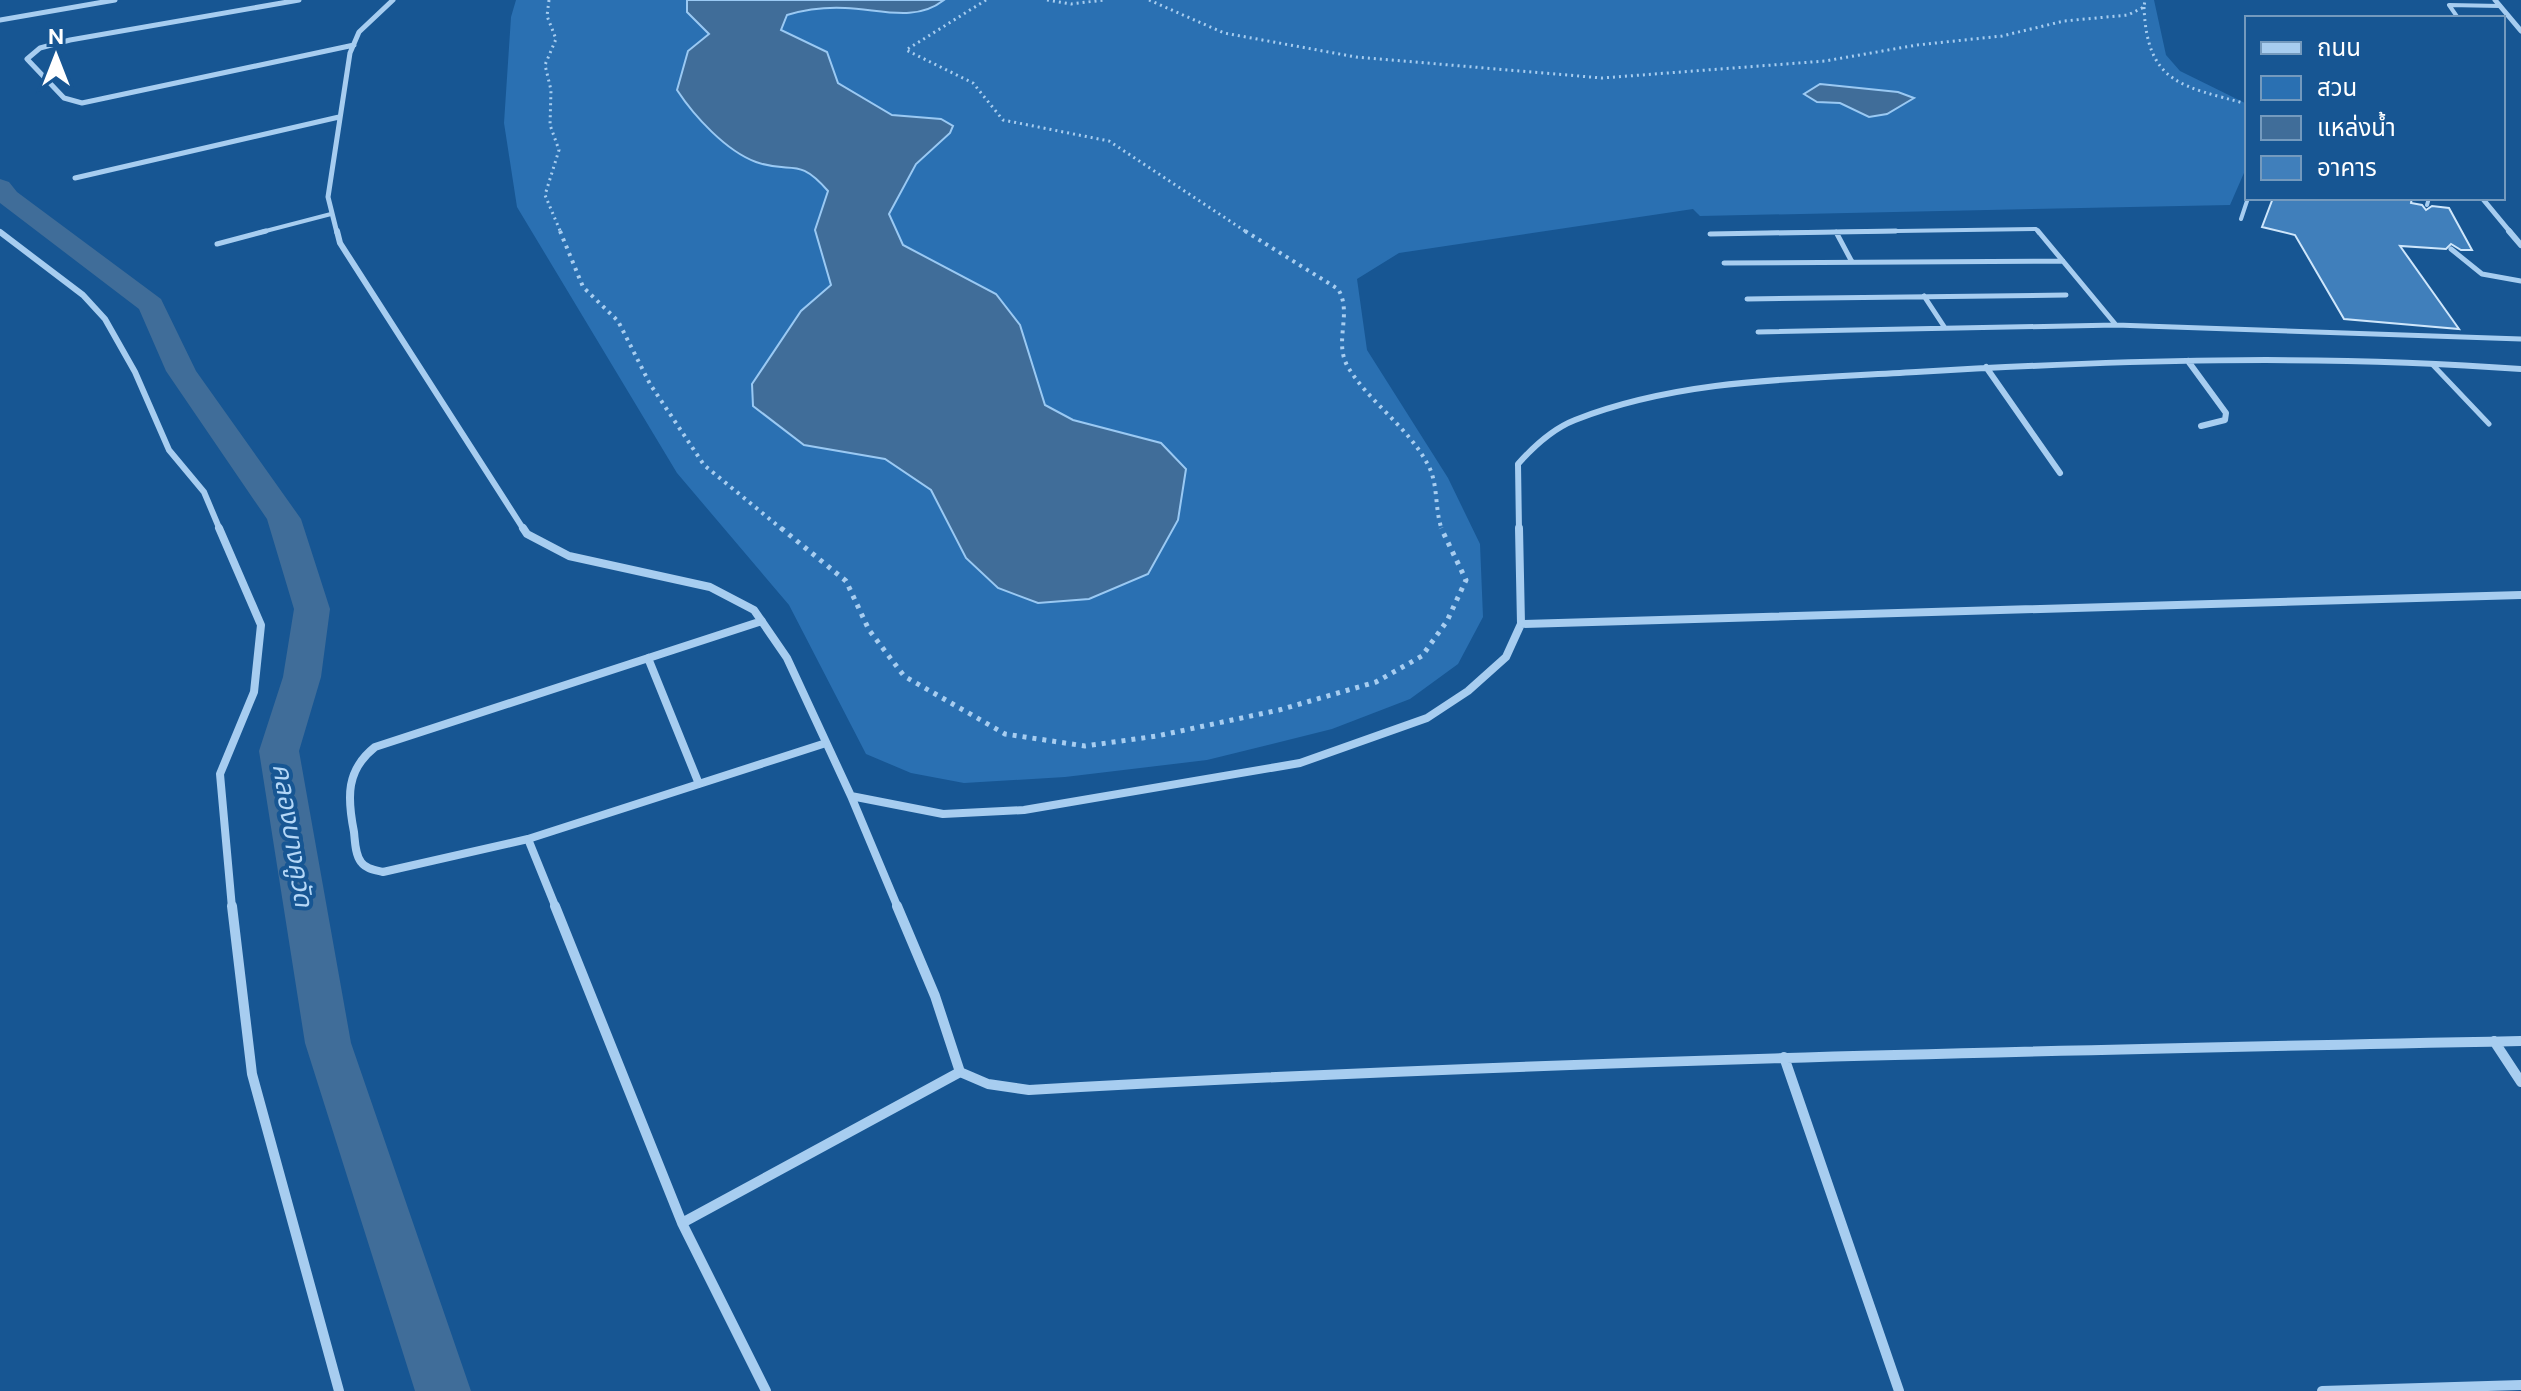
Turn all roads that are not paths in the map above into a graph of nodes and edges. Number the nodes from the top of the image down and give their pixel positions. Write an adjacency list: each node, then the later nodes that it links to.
1 (115, 0): 7 (street)
2 (299, 0): 9 (street)
3 (393, 0): 9 (street)
4 (2495, 0): 5 (street)
5 (2500, 6): 6 (lane); 8 (street)
6 (2457, 16)
7 (0, 20)
8 (2521, 31)
9 (354, 45): 10 (street)
10 (339, 117): 11 (street); 16 (street)
11 (75, 178)
12 (2247, 200): 17 (lane)
13 (2428, 200): 15 (lane)
14 (2484, 200): 22 (street)
15 (2427, 205)
16 (331, 214): 21 (lane); 43 (street)
17 (2241, 219)
18 (0, 232): 57 (street)
19 (1836, 232): 20 (lane); 24 (lane); 25 (lane)
20 (1710, 234)
21 (217, 244)
22 (2521, 245)
23 (2451, 249): 27 (lane)
24 (2063, 261): 25 (lane); 31 (lane)
25 (1852, 262): 26 (lane)
26 (1724, 263)
27 (2521, 281)
28 (2066, 295): 29 (lane)
29 (1924, 296): 30 (lane); 32 (lane)
30 (1747, 299)
31 (2116, 325): 32 (lane); 34 (lane)
32 (1945, 328): 33 (lane)
33 (1758, 332)
34 (2521, 339)
35 (2188, 361): 36 (street); 37 (street); 40 (street)
36 (2432, 364): 38 (street); 39 (lane)
37 (1986, 367): 41 (street); 44 (street)
38 (2521, 369)
39 (2489, 424)
40 (2201, 426)
41 (2060, 473)
42 (2521, 595): 44 (street)
43 (762, 621): 45 (street); 46 (street)
44 (1521, 624): 48 (street)
45 (648, 658): 47 (street); 49 (street)
46 (826, 743): 47 (street); 48 (street)
47 (699, 784): 49 (street)
48 (851, 796): 53 (street)
49 (528, 839): 55 (street)
50 (2494, 1041): 51 (street); 52 (street); 54 (street)
51 (2521, 1041)
52 (1784, 1057): 53 (street); 59 (street)
53 (960, 1072): 55 (street)
54 (2521, 1082)
55 (682, 1223): 58 (street)
56 (2521, 1385): 60 (street)
57 (339, 1391)
58 (766, 1391)
59 (1899, 1391)
60 (2322, 1391)

